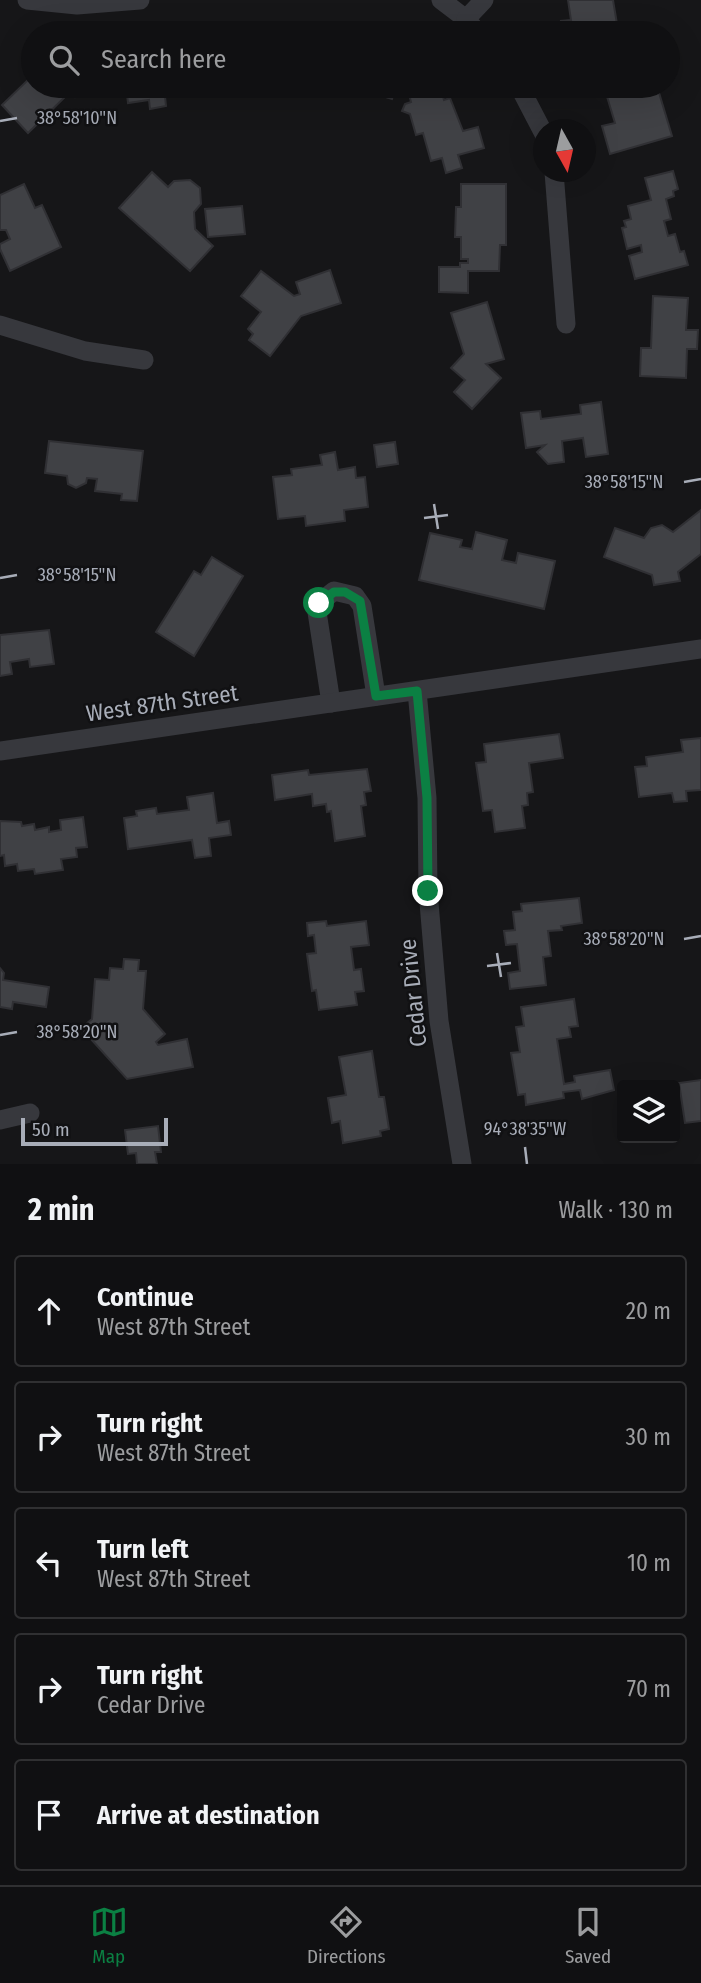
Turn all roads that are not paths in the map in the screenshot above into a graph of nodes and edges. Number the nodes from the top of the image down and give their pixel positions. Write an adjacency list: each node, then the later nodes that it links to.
1 (27, 0): 2 (street)
2 (140, 0)
3 (484, 0): 6 (street)
4 (446, 1): 5 (street)
5 (467, 21)
6 (474, 21)
7 (525, 98): 8 (street)
8 (536, 119)
9 (555, 182): 10 (street)
10 (566, 324)
11 (0, 325): 12 (street)
12 (144, 360)
13 (701, 649): 14 (street, West 87th Street)
14 (417, 691): 15 (street, West 87th Street); 20 (street, Cedar Drive)
15 (376, 696): 16 (street, West 87th Street); 16 (street)
16 (331, 702): 17 (street, West 87th Street)
17 (0, 751)
18 (30, 1113): 19 (street)
19 (0, 1120)
20 (463, 1164)

